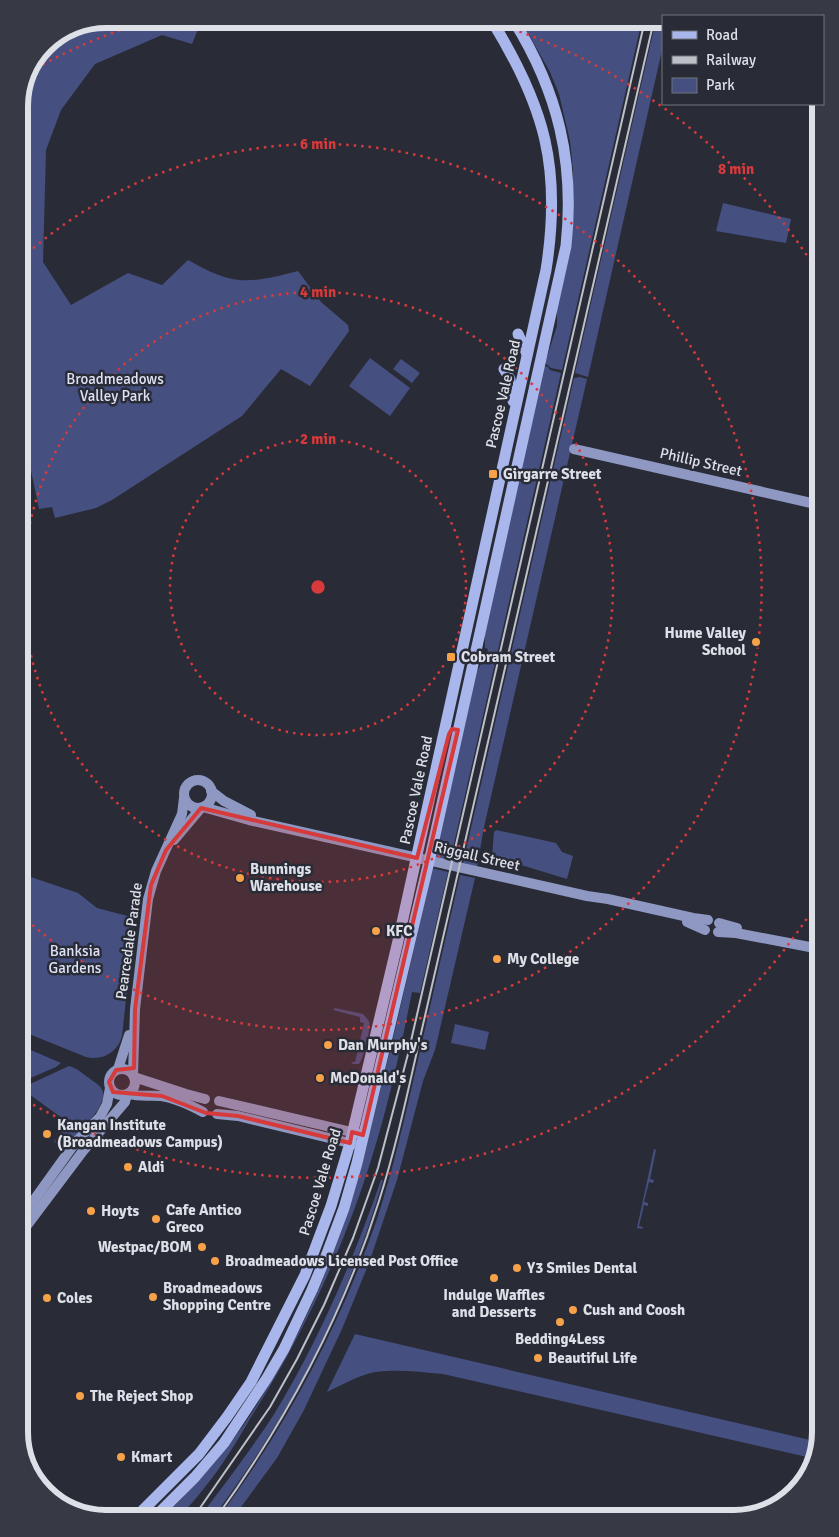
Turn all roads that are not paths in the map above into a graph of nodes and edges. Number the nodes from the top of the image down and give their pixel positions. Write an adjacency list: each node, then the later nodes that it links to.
1 (496, 28): 4 (main road, Pascoe Vale Road)
2 (518, 28): 9 (main road, Pascoe Vale Road)
3 (518, 334): 4 (main road)
4 (527, 354): 6 (main road, Pascoe Vale Road)
5 (504, 369): 6 (main road)
6 (514, 413): 12 (main road, Pascoe Vale Road)
7 (574, 448): 8 (street, Phillip Street)
8 (812, 503)
9 (458, 730): 12 (main road); 21 (main road, Pascoe Vale Road)
10 (211, 791): 11 (street); 13 (street); 14 (street, Riggall Street)
11 (184, 798): 13 (street); 15 (street, Pearcedale Parade)
12 (430, 799): 23 (main road, Pascoe Vale Road)
13 (202, 808): 14 (street, Riggall Street); 15 (street, Pearcedale Parade)
14 (272, 825): 16 (street, Riggall Street)
15 (166, 850): 22 (street, Pearcedale Parade)
16 (587, 896): 17 (street, Riggall Street); 19 (street, Riggall Street)
17 (708, 920): 18 (street); 19 (street)
18 (719, 927): 19 (street); 20 (street)
19 (705, 930)
20 (812, 947)
21 (396, 1004): 23 (main road); 33 (main road, Pascoe Vale Road)
22 (135, 1009): 24 (street, Pearcedale Parade); 25 (street, Pearcedale Parade)
23 (379, 1015): 32 (main road, Pascoe Vale Road)
24 (118, 1069): 25 (street); 26 (street)
25 (134, 1076): 27 (street); 28 (street)
26 (110, 1088): 27 (street); 34 (street)
27 (128, 1094): 30 (street); 35 (street)
28 (205, 1098): 29 (street); 30 (street)
29 (219, 1101): 31 (street); 32 (street)
30 (203, 1112): 31 (street)
31 (217, 1114): 32 (street)
32 (351, 1137): 33 (street); 36 (main road, Pascoe Vale Road)
33 (362, 1140): 37 (main road, Pascoe Vale Road)
34 (27, 1210)
35 (27, 1225)
36 (144, 1509)
37 (163, 1509)

